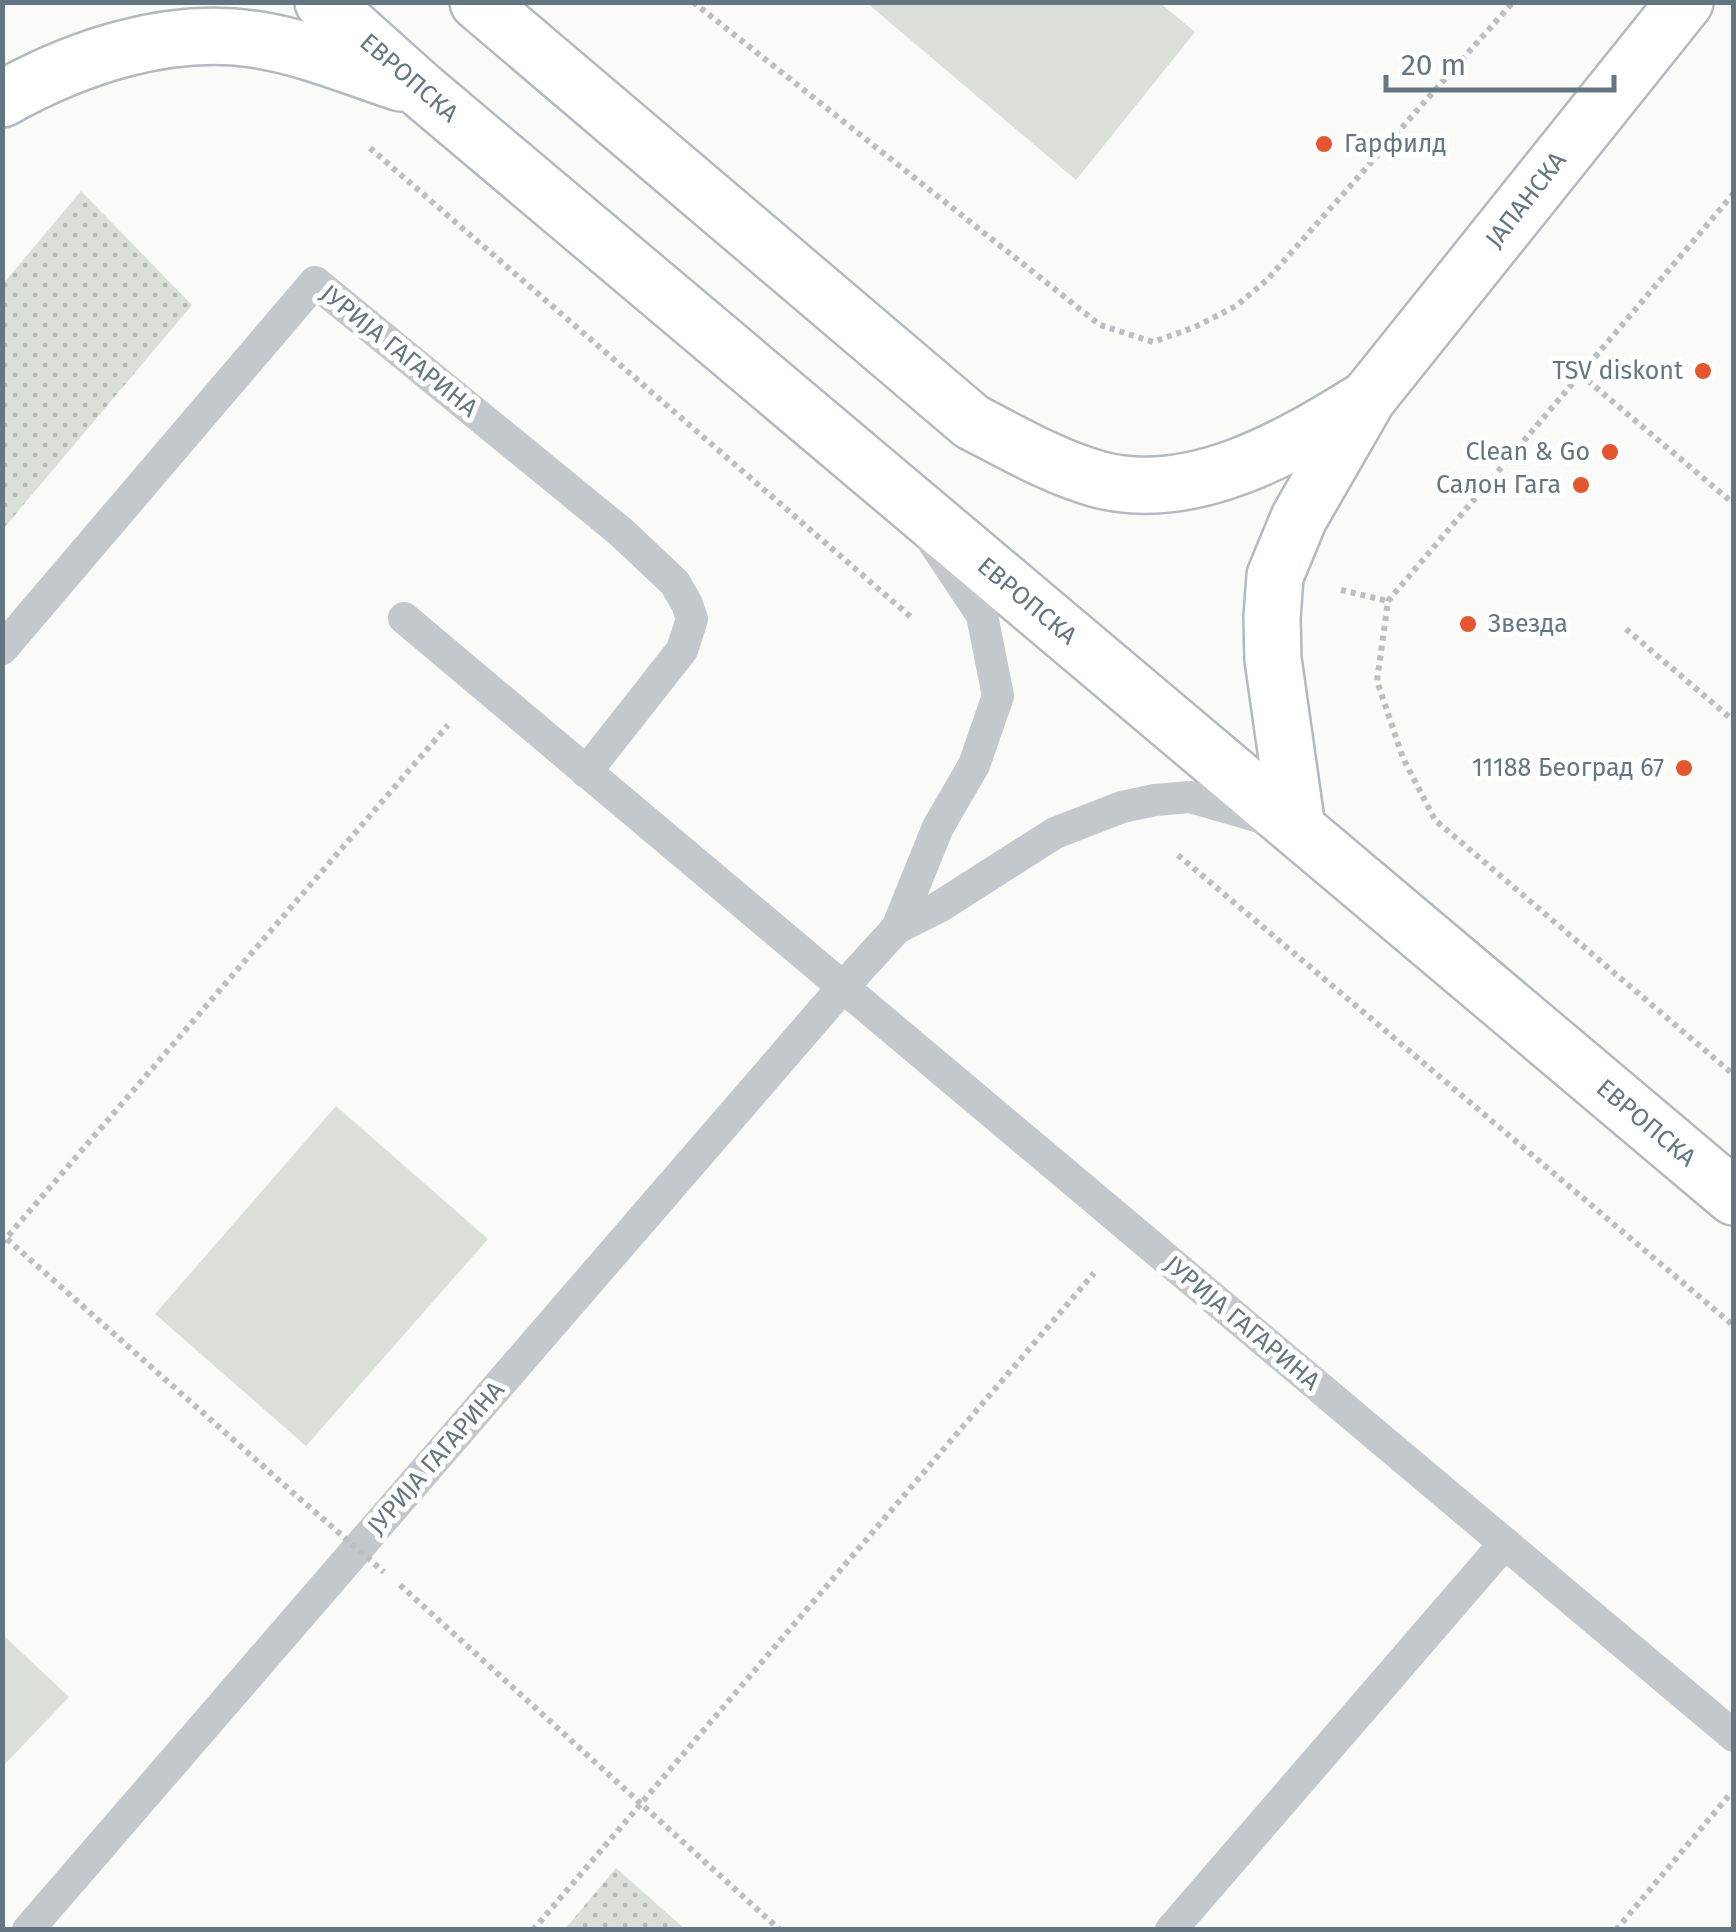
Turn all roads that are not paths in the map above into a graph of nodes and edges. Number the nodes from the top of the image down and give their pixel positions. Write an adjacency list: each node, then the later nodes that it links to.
1 (323, 2): 4 (street, ЕВРОПСКА)
2 (1685, 2): 6 (street, ЈАПАНСКА)
3 (492, 10): 6 (street, ЈАПАНСКА)
4 (420, 89): 5 (street); 7 (street, ЕВРОПСКА)
5 (2, 99)
6 (1368, 398): 11 (street, ЈАПАНСКА)
7 (902, 496): 11 (street, ЕВРОПСКА); 12 (lane, ЈУРИЈА ГАГАРИНА)
8 (404, 618): 10 (lane, ЈУРИЈА ГАГАРИНА)
9 (2, 649): 10 (lane, ЈУРИЈА ГАГАРИНА)
10 (586, 772): 13 (lane, ЈУРИЈА ГАГАРИНА)
11 (1297, 828): 12 (lane, ЈУРИЈА ГАГАРИНА); 14 (street, ЕВРОПСКА)
12 (898, 928): 13 (lane, ЈУРИЈА ГАГАРИНА)
13 (842, 987): 15 (lane, ЈУРИЈА ГАГАРИНА); 17 (lane, ЈУРИЈА ГАГАРИНА)
14 (1734, 1196)
15 (1504, 1543): 16 (lane, ЈУРИЈА ГАГАРИНА); 18 (lane)
16 (1734, 1736)
17 (28, 1930)
18 (1171, 1930)

